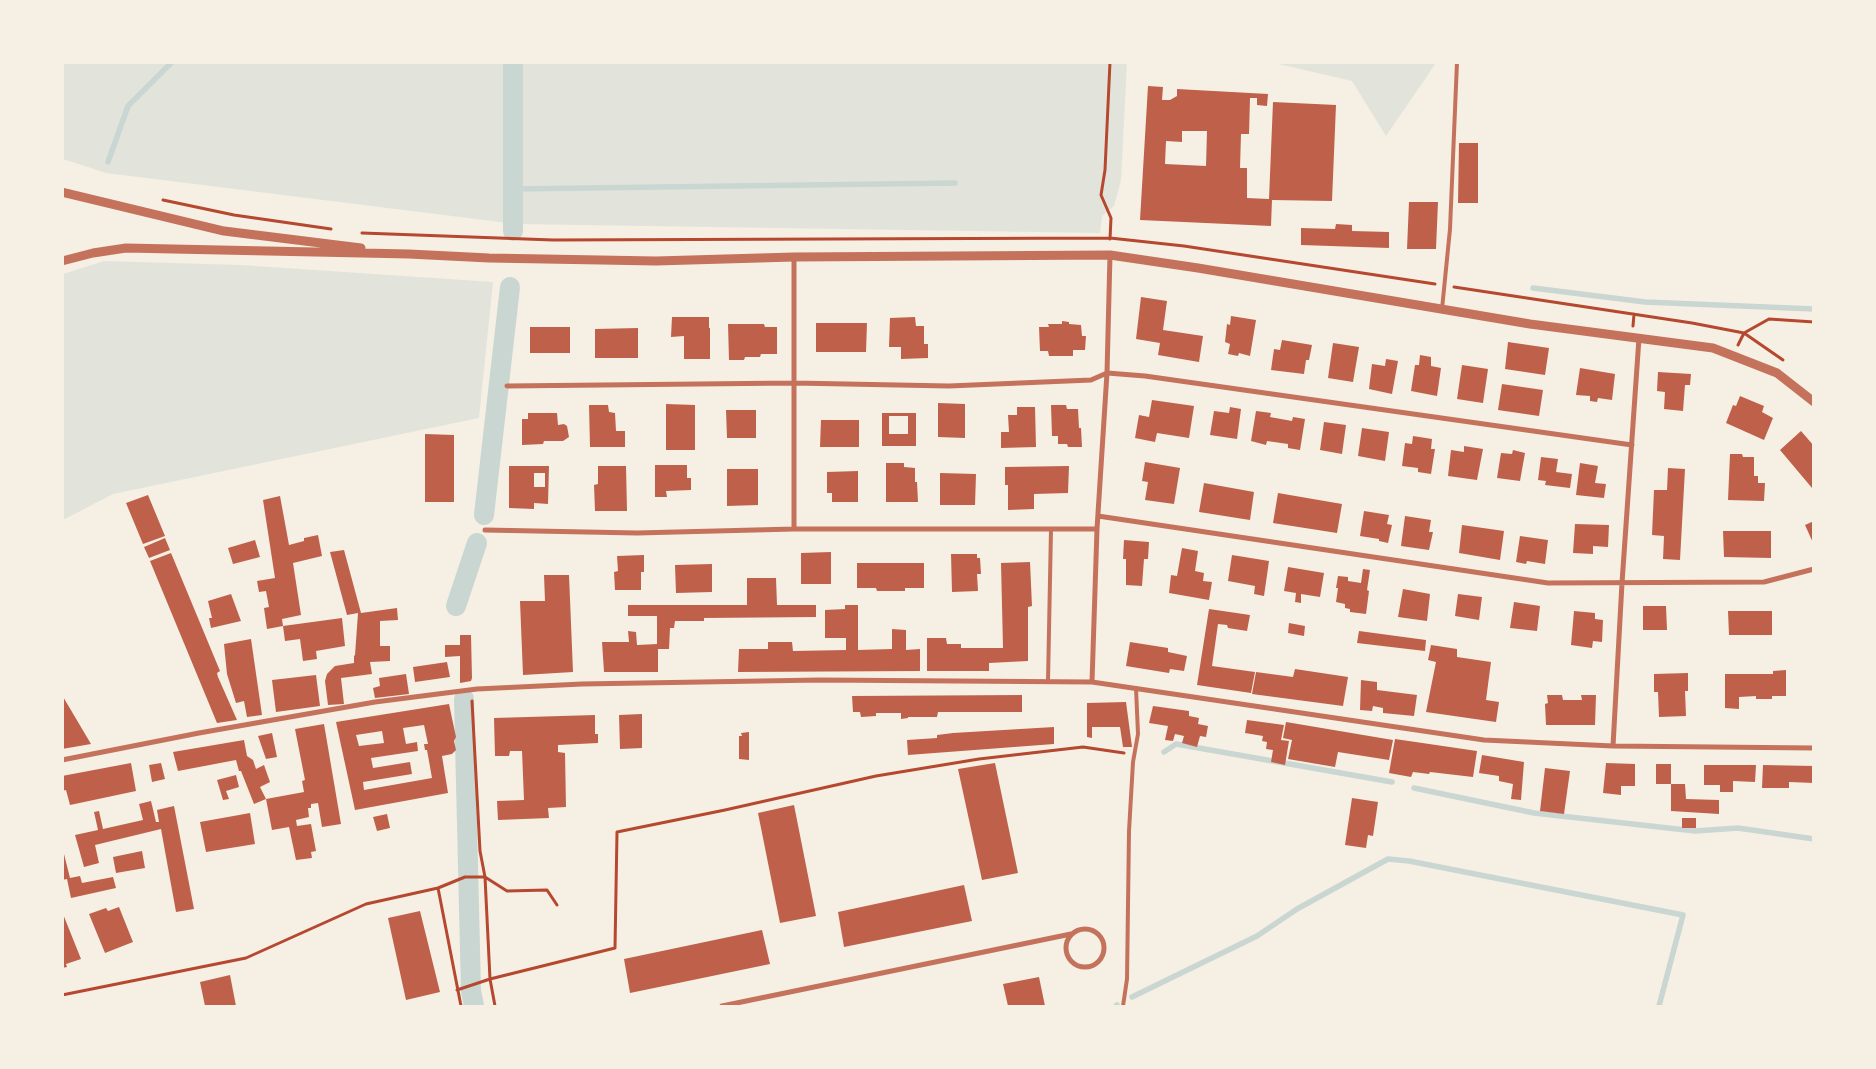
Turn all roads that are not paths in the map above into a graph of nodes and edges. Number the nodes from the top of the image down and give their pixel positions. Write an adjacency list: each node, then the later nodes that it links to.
1 (1457, 62): 7 (lane)
2 (62, 192): 3 (street)
3 (408, 254): 5 (street); 6 (street)
4 (1110, 256): 5 (street); 7 (street); 9 (street)
5 (794, 257): 10 (street)
6 (62, 261)
7 (1442, 309): 8 (street)
8 (1640, 338): 12 (street); 13 (street)
9 (1108, 373): 10 (street); 13 (street); 14 (street)
10 (794, 383): 11 (street); 15 (street)
11 (507, 386)
12 (1814, 402)
13 (1632, 445): 20 (street)
14 (1098, 516): 17 (street); 20 (street)
15 (794, 529): 16 (street); 18 (street)
16 (1051, 529): 17 (street); 21 (lane)
17 (1097, 529): 22 (street)
18 (485, 530)
19 (1814, 569): 20 (street)
20 (1622, 583): 24 (street)
21 (1048, 681): 22 (street); 26 (street)
22 (1092, 682): 23 (street)
23 (1136, 688): 24 (street); 29 (lane)
24 (1614, 746): 25 (street)
25 (1814, 748)
26 (62, 760)
27 (1071, 934): 27 (street); 28 (street)
28 (722, 1006)
29 (1123, 1006)

